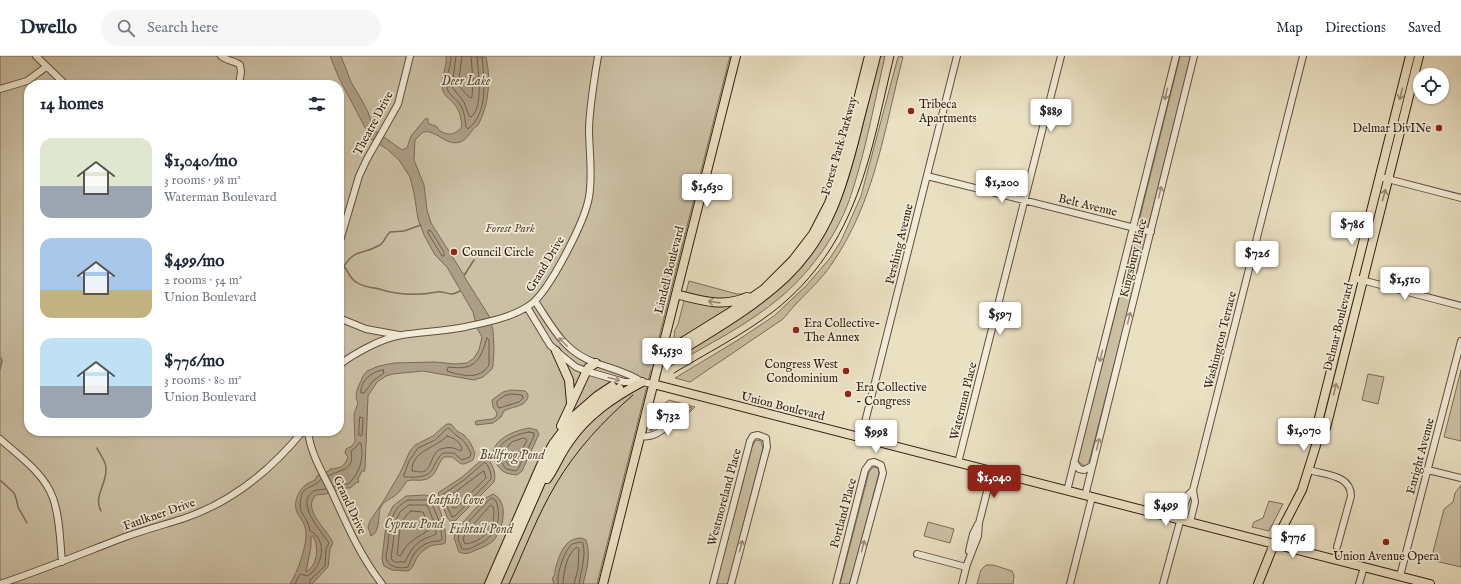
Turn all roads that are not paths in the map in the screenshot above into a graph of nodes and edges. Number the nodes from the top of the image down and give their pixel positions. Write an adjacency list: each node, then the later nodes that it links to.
1 (36, 56): 15 (street)
2 (221, 56): 18 (street)
3 (410, 56): 25 (street, Theatre Drive)
4 (598, 56): 31 (street, Grand Drive)
5 (736, 56): 30 (main road, Lindell Boulevard)
6 (869, 56): 29 (main road, Forest Park Parkway)
7 (876, 56): 39 (main road, Forest Park Parkway)
8 (957, 56): 21 (street, Pershing Avenue)
9 (1061, 56): 24 (street, Waterman Place)
10 (1176, 56): 26 (street, Kingsbury Place, one-way to 26)
11 (1194, 56): 27 (street, Kingsbury Place, one-way to 11)
12 (1303, 56): 61 (street, Washington Terrace)
13 (1410, 56): 22 (main road, Delmar Boulevard, one-way to 22)
14 (1419, 56): 22 (main road, Delmar Boulevard)
15 (46, 67): 16 (street); 17 (street)
16 (28, 80)
17 (60, 80)
18 (240, 80)
19 (24, 82): 20 (street)
20 (0, 89)
21 (927, 176): 24 (street, Belt Avenue); 50 (street, Pershing Avenue)
22 (1384, 178): 23 (street); 28 (main road, Delmar Boulevard)
23 (1461, 198)
24 (1024, 203): 26 (street, Belt Avenue); 54 (street, Waterman Place)
25 (344, 226)
26 (1133, 227): 27 (street, Belt Avenue); 53 (street, Kingsbury Place, one-way to 53)
27 (1151, 232): 55 (street, Kingsbury Place, one-way to 27)
28 (1358, 279): 32 (street); 56 (main road, Delmar Boulevard)
29 (764, 289): 30 (main road, one-way to 30); 37 (main road, Forest Park Parkway)
30 (676, 294): 44 (main road, Lindell Boulevard)
31 (536, 301): 33 (street, Grand Drive); 41 (street, Union Boulevard, one-way to 31)
32 (1461, 306)
33 (527, 307): 35 (street, Grand Drive); 38 (street, Union Boulevard)
34 (344, 320): 35 (street)
35 (400, 335): 40 (street, Grand Drive)
36 (1461, 345): 57 (street, Enright Avenue)
37 (671, 349)
38 (556, 351): 42 (street, Union Boulevard); 45 (main road)
39 (669, 358)
40 (344, 361)
41 (596, 363): 42 (main road); 43 (street, Union Boulevard)
42 (586, 371): 43 (street, Union Boulevard, one-way to 43); 45 (main road)
43 (642, 382): 44 (street, Union Boulevard); 60 (main road)
44 (654, 384): 49 (main road, Lindell Boulevard); 50 (main road, Union Boulevard)
45 (570, 407): 52 (main road)
46 (684, 408): 49 (street)
47 (299, 436): 69 (street, Faulkner Drive)
48 (309, 436): 74 (street, Grand Drive)
49 (641, 436): 77 (main road, Lindell Boulevard)
50 (861, 438): 54 (main road, Union Boulevard)
51 (0, 439): 69 (street)
52 (553, 444): 60 (main road); 75 (main road)
53 (1074, 462): 55 (street); 62 (street, Kingsbury Place)
54 (958, 463): 58 (main road, Union Boulevard)
55 (1092, 466): 63 (street, Kingsbury Place)
56 (1309, 470): 66 (main road, Delmar Boulevard); 67 (street)
57 (1428, 470): 59 (street); 72 (street, Enright Avenue)
58 (992, 472): 62 (main road, Union Boulevard); 70 (street)
59 (1461, 478)
60 (537, 490): 76 (main road)
61 (1193, 490): 64 (street); 65 (street)
62 (1067, 491): 63 (main road, Union Boulevard)
63 (1089, 496): 64 (main road, Union Boulevard); 83 (street, Kingsbury Place)
64 (1180, 520): 65 (main road, Union Boulevard); 84 (street)
65 (1190, 522): 66 (main road, Union Boulevard)
66 (1274, 544): 71 (main road, Union Boulevard); 85 (main road, Delmar Boulevard)
67 (1337, 548)
68 (917, 554): 70 (street)
69 (62, 562): 73 (street, Faulkner Drive)
70 (966, 567): 82 (street)
71 (1364, 567): 72 (main road, Union Boulevard); 86 (street)
72 (1400, 576): 87 (main road, Union Boulevard)
73 (0, 584)
74 (382, 584)
75 (489, 584)
76 (496, 584)
77 (604, 584)
78 (713, 584): 79 (street, Westmoreland Place, one-way to 78)
79 (731, 584)
80 (836, 584): 81 (street, Portland Place, one-way to 80)
81 (853, 584)
82 (962, 584)
83 (1070, 584)
84 (1163, 584)
85 (1258, 584)
86 (1359, 584)
87 (1430, 584)

